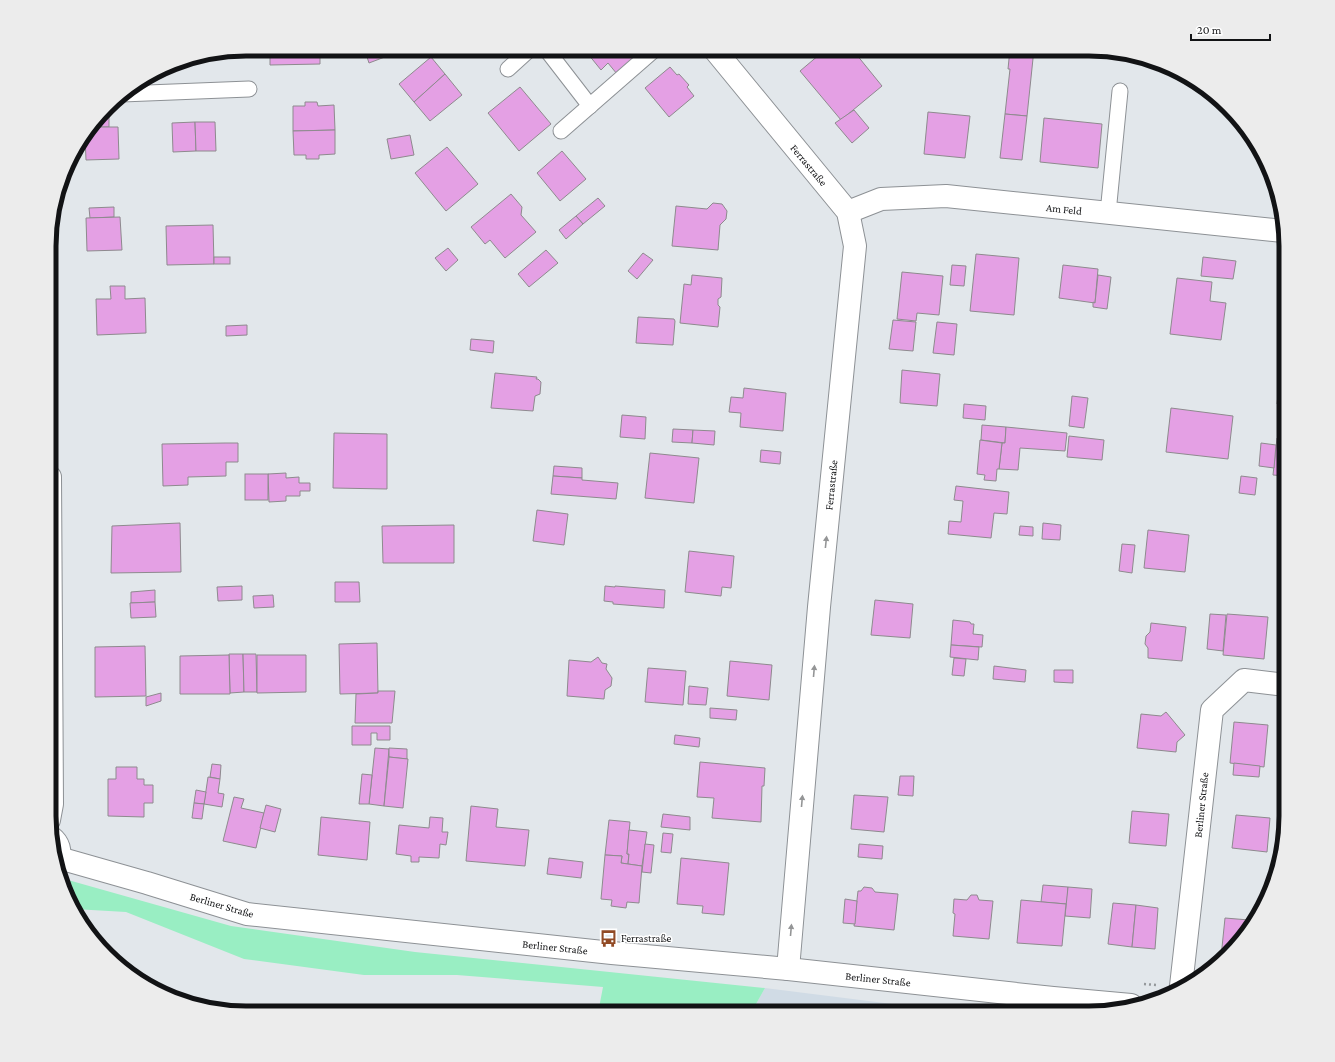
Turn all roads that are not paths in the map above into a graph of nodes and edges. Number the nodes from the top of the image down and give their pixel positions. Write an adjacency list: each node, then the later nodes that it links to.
1 (522, 56): 5 (lane)
2 (551, 56): 9 (lane)
3 (647, 56): 9 (lane)
4 (720, 56): 11 (street, Ferrastraße)
5 (508, 68)
6 (249, 89): 8 (lane)
7 (1120, 91): 12 (lane)
8 (132, 94)
9 (590, 106): 10 (lane)
10 (561, 131)
11 (848, 212): 12 (street, Am Feld); 16 (street, Ferrastraße, one-way to 11)
12 (1108, 213): 13 (street, Am Feld)
13 (1278, 231)
14 (1279, 683): 17 (street, Berliner Straße)
15 (61, 860): 16 (street, Berliner Straße)
16 (788, 969): 18 (street, Berliner Straße)
17 (1181, 982)
18 (1116, 1004)

